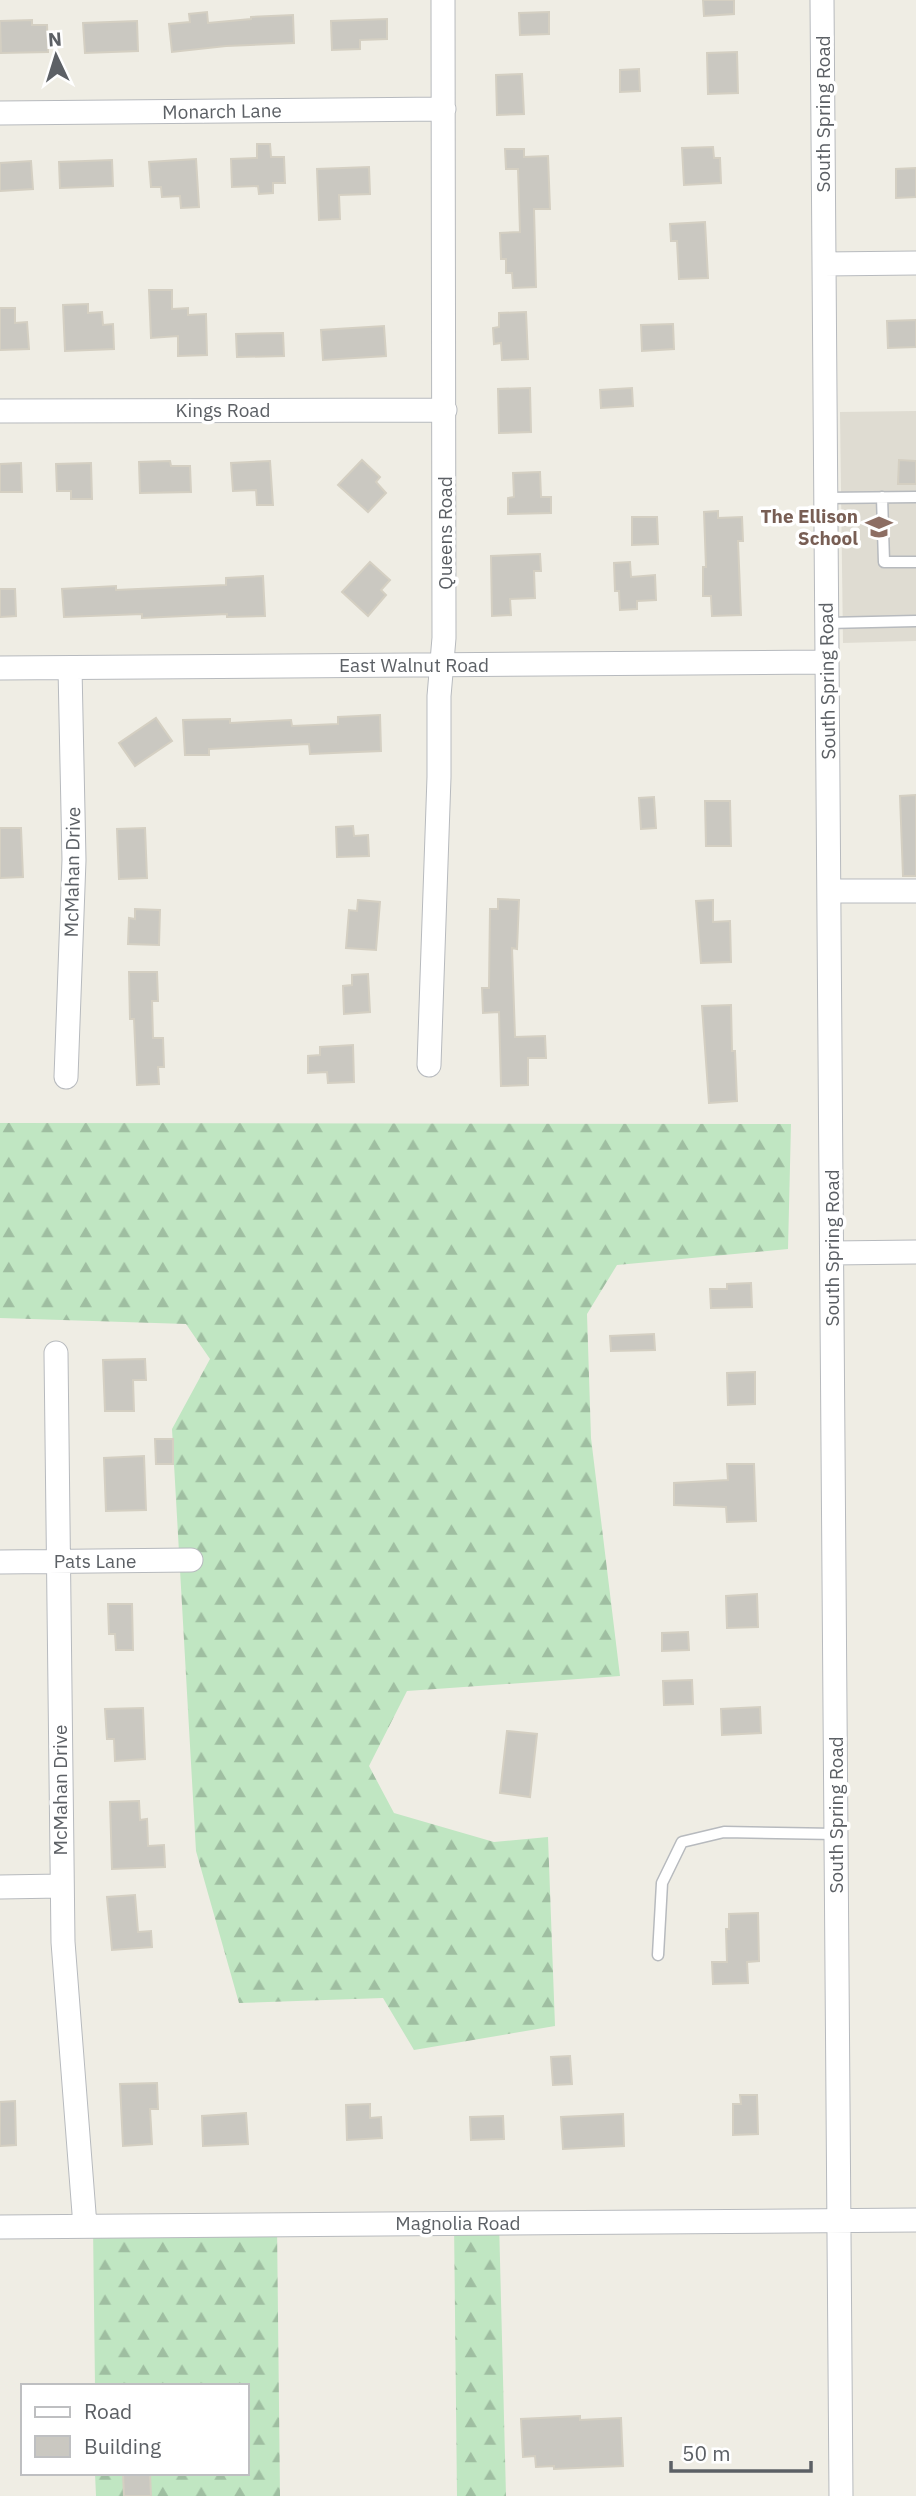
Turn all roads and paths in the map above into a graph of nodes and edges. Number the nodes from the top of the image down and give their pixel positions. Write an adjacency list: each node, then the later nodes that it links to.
1 (443, 0): 3 (street, Queens Road)
2 (822, 0): 6 (street, South Spring Road)
3 (444, 109): 4 (street, Monarch Lane); 7 (street, Queens Road)
4 (0, 113)
5 (916, 263): 6 (street)
6 (824, 264): 11 (street, South Spring Road)
7 (445, 410): 8 (street, Kings Road); 16 (street, Queens Road)
8 (0, 411)
9 (882, 497): 10 (lane); 11 (lane); 12 (lane)
10 (916, 497)
11 (826, 498): 14 (street, South Spring Road)
12 (916, 562)
13 (916, 621): 14 (lane)
14 (827, 623): 15 (street, South Spring Road)
15 (827, 662): 16 (street, East Walnut Road); 19 (street, South Spring Road)
16 (442, 665): 18 (street, East Walnut Road); 21 (street, Queens Road)
17 (0, 668): 18 (street, East Walnut Road)
18 (70, 668): 22 (street, McMahan Drive)
19 (829, 891): 20 (street); 24 (street, South Spring Road)
20 (916, 891)
21 (429, 1065)
22 (66, 1077)
23 (916, 1252): 24 (street)
24 (832, 1253): 29 (street, South Spring Road)
25 (56, 1353): 27 (street, McMahan Drive)
26 (191, 1560): 27 (street, Pats Lane)
27 (57, 1561): 28 (street, Pats Lane); 30 (street, McMahan Drive)
28 (0, 1562)
29 (836, 1834): 32 (lane); 33 (street, South Spring Road)
30 (61, 1886): 31 (street); 35 (street, McMahan Drive)
31 (0, 1887)
32 (658, 1955)
33 (839, 2220): 34 (street, Magnolia Road); 35 (street, Magnolia Road); 37 (street, South Spring Road)
34 (916, 2220)
35 (85, 2226): 36 (street, Magnolia Road)
36 (0, 2227)
37 (841, 2496)

